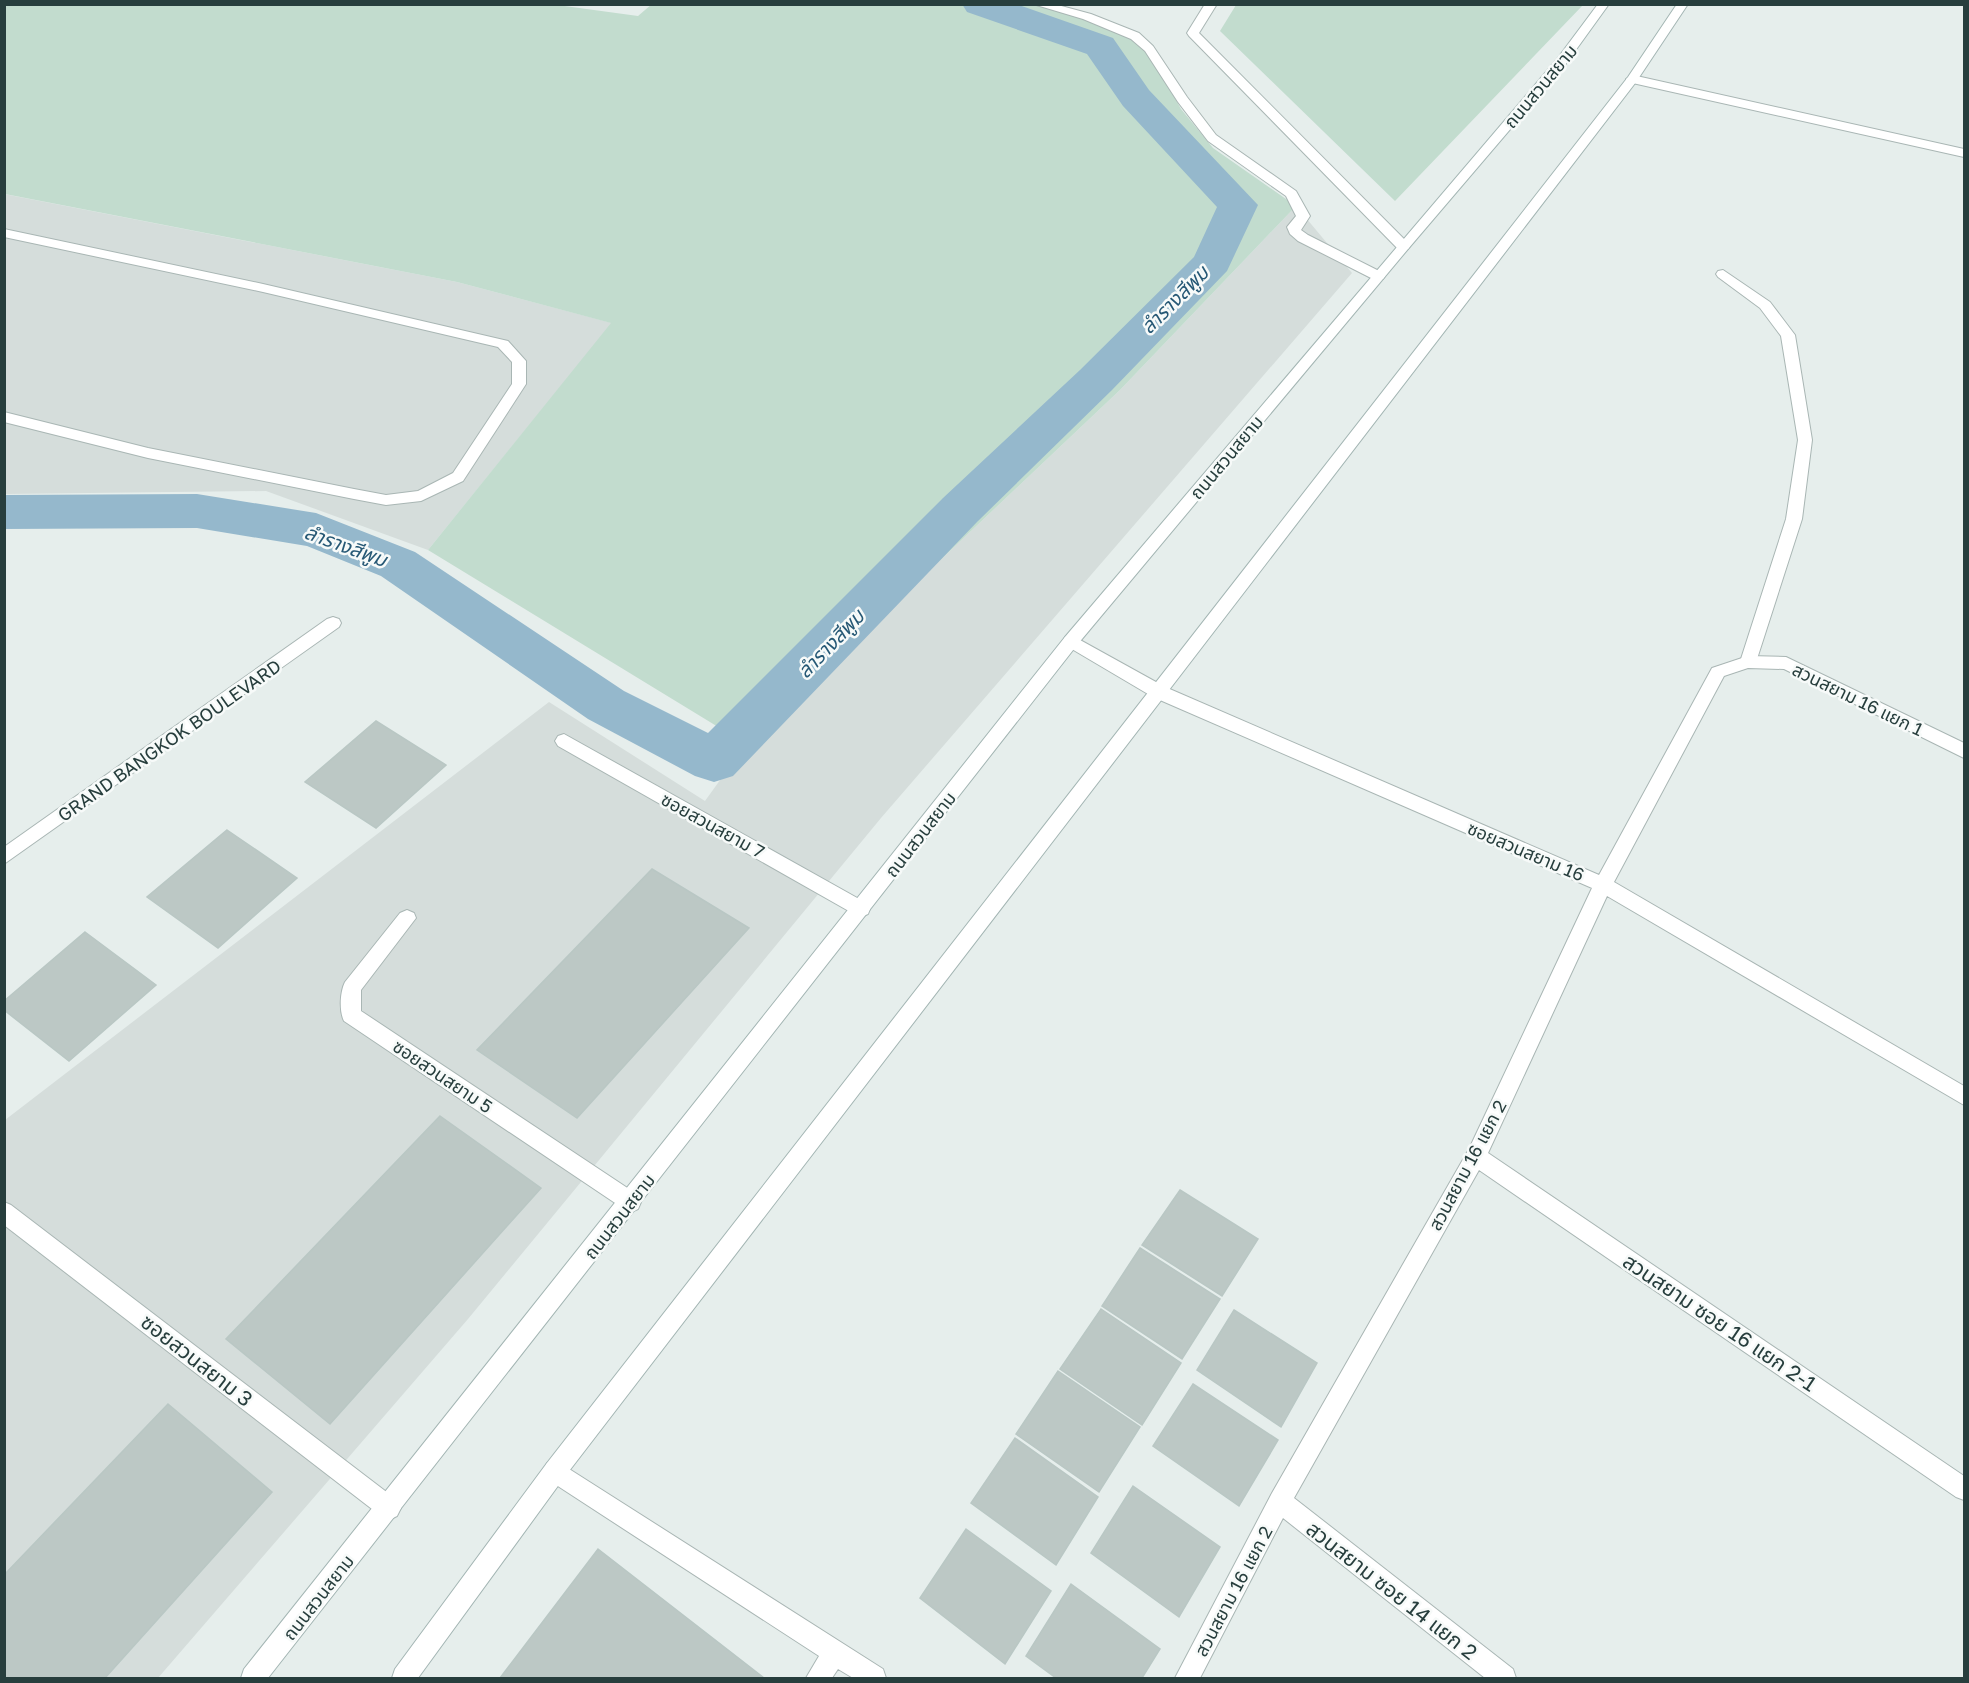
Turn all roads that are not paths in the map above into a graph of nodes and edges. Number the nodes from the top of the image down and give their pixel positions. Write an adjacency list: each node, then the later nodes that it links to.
1 (1038, 4): 10 (street)
2 (1211, 4): 8 (street)
3 (1604, 4): 8 (street, ถนนสวนสยาม)
4 (1683, 4): 5 (street)
5 (1632, 79): 6 (street); 15 (street)
6 (1965, 153)
7 (4, 233): 11 (street)
8 (1403, 246): 10 (street, ถนนสวนสยาม)
9 (1723, 274): 14 (street)
10 (1378, 276): 13 (street, ถนนสวนสยาม)
11 (4, 417)
12 (333, 623): 18 (street, GRAND BANGKOK BOULEVARD)
13 (1071, 641): 15 (street, ซอยสวนสยาม 16); 20 (street, ถนนสวนสยาม)
14 (1748, 662): 17 (street, สวนสยาม 16 แยก 1); 19 (street, สวนสยาม 16 แยก 2)
15 (1159, 692): 19 (street, ซอยสวนสยาม 16); 26 (street)
16 (564, 741): 20 (street, ซอยสวนสยาม 7)
17 (1965, 751)
18 (4, 857)
19 (1603, 885): 22 (street, ซอยสวนสยาม 16); 23 (street, สวนสยาม 16 แยก 2)
20 (861, 909): 24 (street, ถนนสวนสยาม)
21 (406, 918): 24 (street, ซอยสวนสยาม 5)
22 (1965, 1095)
23 (1476, 1156): 27 (street, สวนสยาม ซอย 16 แยก 2-1); 28 (street, สวนสยาม 16 แยก 2)
24 (631, 1202): 29 (street, ถนนสวนสยาม)
25 (4, 1212): 29 (street, ซอยสวนสยาม 3)
26 (555, 1471): 30 (street); 32 (street)
27 (1965, 1489)
28 (1280, 1501): 35 (street, สวนสยาม 16 แยก 2); 36 (street, สวนสยาม ซอย 14 แยก 2)
29 (389, 1508): 31 (street, ถนนสวนสยาม)
30 (835, 1653): 33 (street); 34 (street)
31 (253, 1678)
32 (404, 1678)
33 (818, 1678)
34 (874, 1678)
35 (1187, 1678)
36 (1504, 1678)

